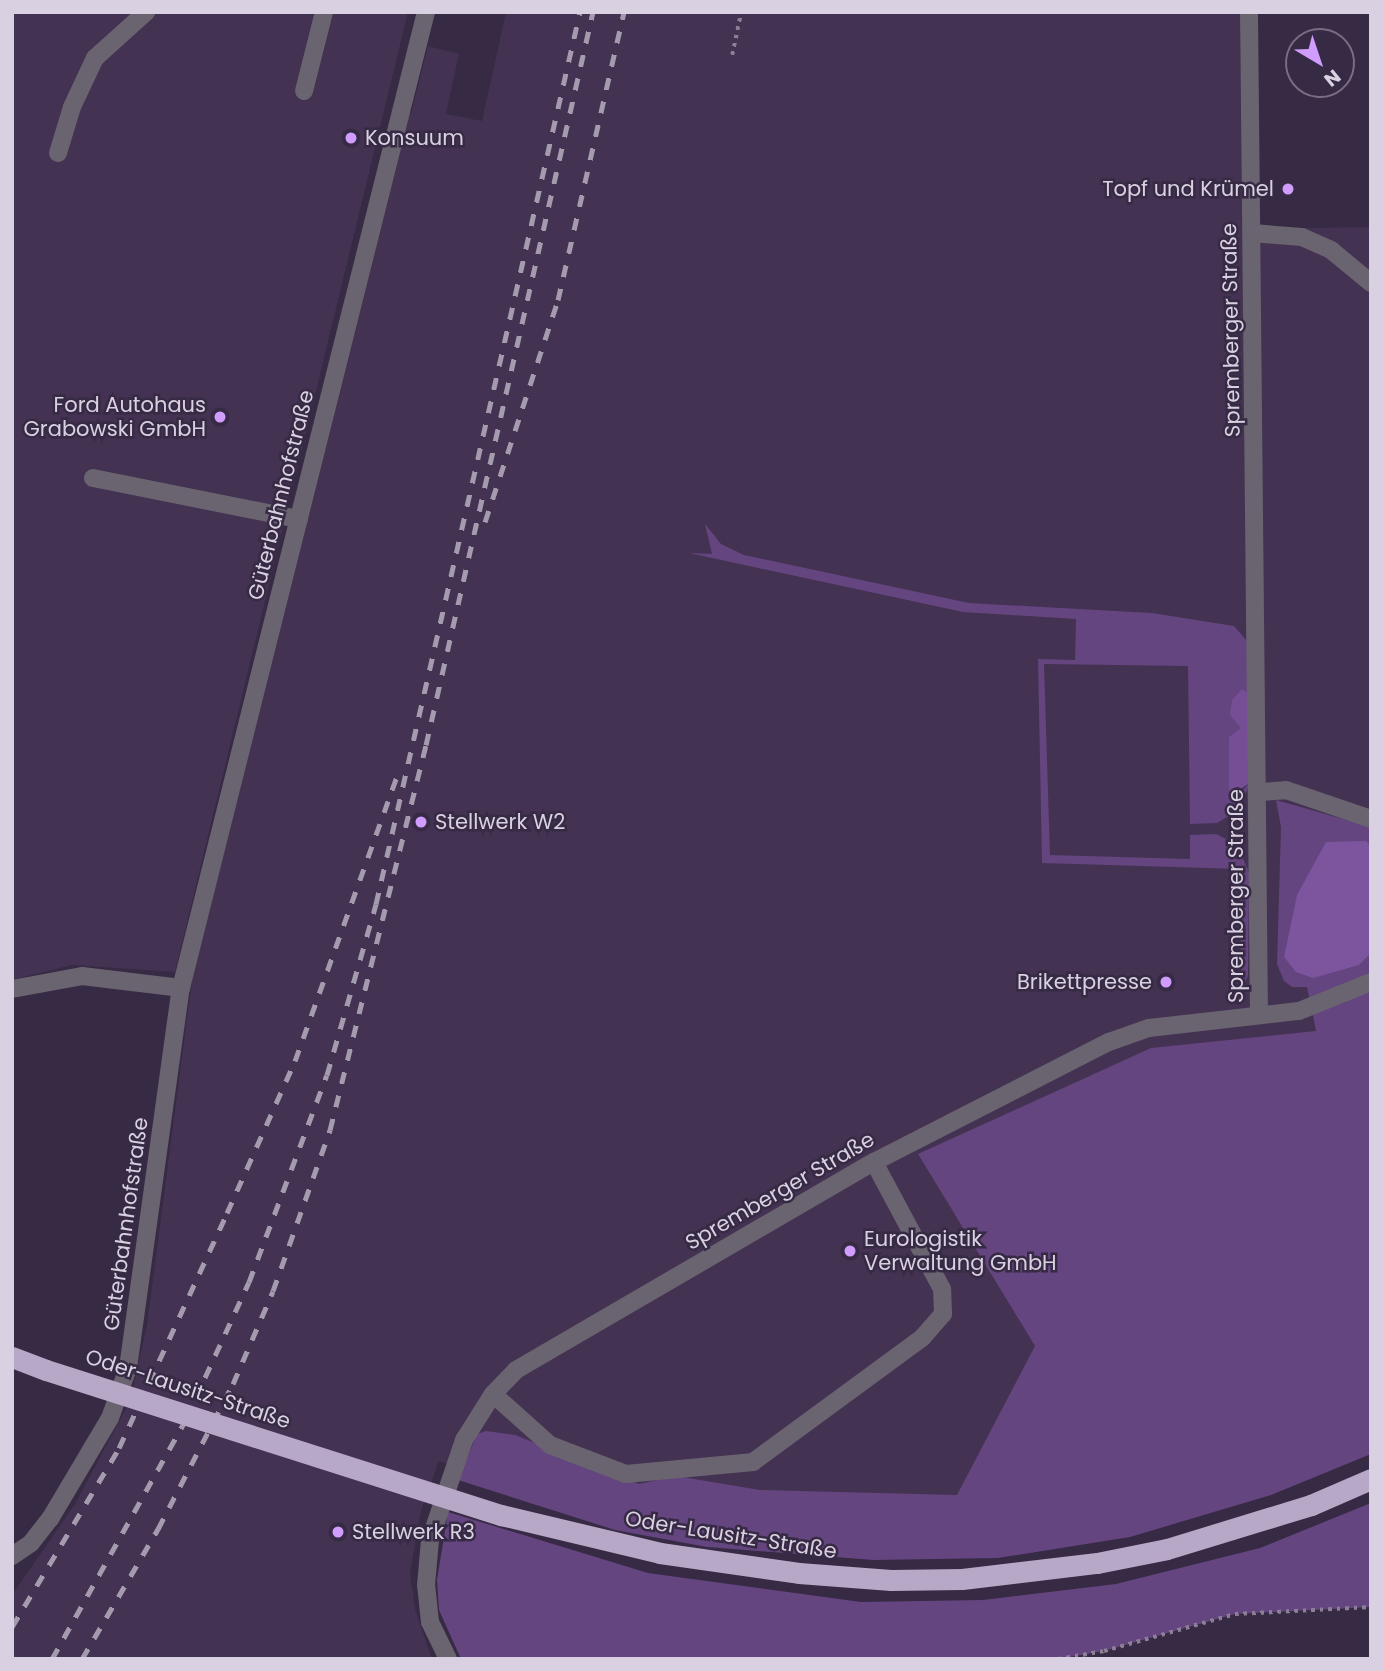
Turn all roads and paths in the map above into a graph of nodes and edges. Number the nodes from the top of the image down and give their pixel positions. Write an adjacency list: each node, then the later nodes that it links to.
1 (146, 12): 8 (street)
2 (324, 12): 7 (street)
3 (426, 12): 12 (street, Güterbahnhofstraße)
4 (741, 12): 6 (path)
5 (1249, 12): 9 (street, Spremberger Straße)
6 (732, 55)
7 (304, 91)
8 (58, 153)
9 (1252, 233): 10 (street); 13 (street, Spremberger Straße)
10 (1371, 284)
11 (93, 478): 12 (street)
12 (299, 519): 16 (street, Güterbahnhofstraße)
13 (1260, 792): 14 (street); 18 (street, Spremberger Straße)
14 (1371, 819)
15 (1371, 982): 18 (street)
16 (181, 988): 17 (street); 23 (street, Güterbahnhofstraße)
17 (12, 989)
18 (1259, 1013): 19 (street, Spremberger Straße)
19 (874, 1162): 21 (street, Spremberger Straße); 21 (street)
20 (12, 1357): 22 (highway, Oder-Lausitz-Straße, bridge)
21 (493, 1394): 25 (street, Spremberger Straße)
22 (1371, 1479)
23 (12, 1556)
24 (1371, 1607): 26 (path)
25 (448, 1659)
26 (1058, 1659)

